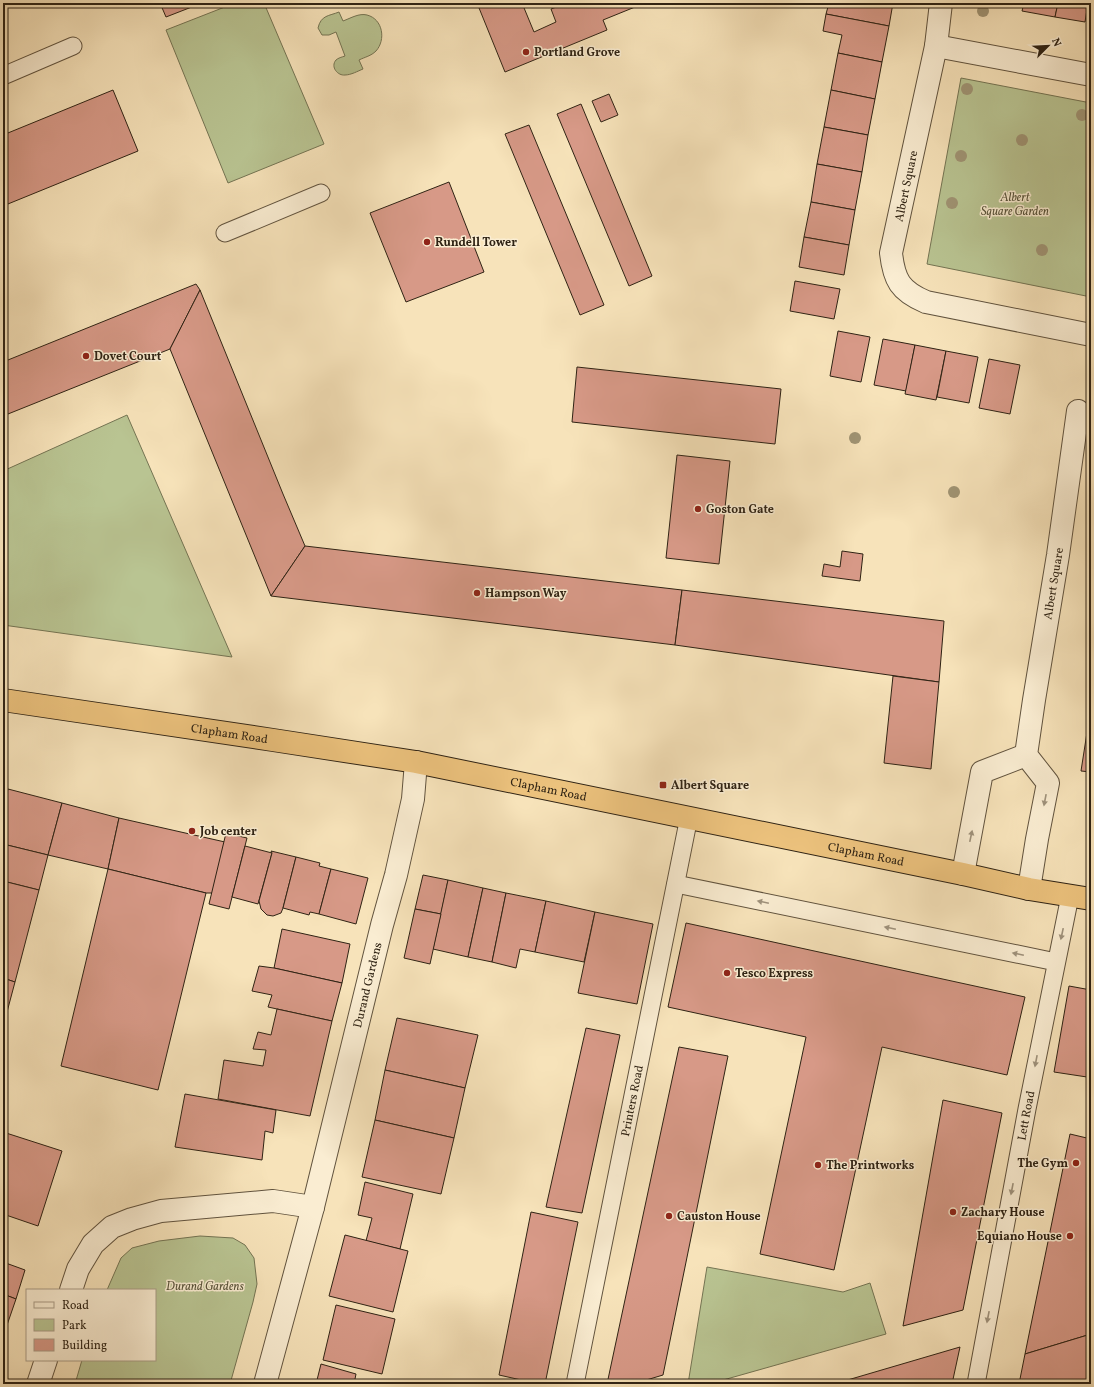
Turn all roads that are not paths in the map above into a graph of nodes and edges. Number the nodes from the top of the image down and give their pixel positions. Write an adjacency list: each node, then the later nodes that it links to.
1 (941, 3): 3 (street, Albert Square)
2 (73, 46): 5 (lane)
3 (936, 46): 4 (street); 8 (street, Albert Square)
4 (1091, 75)
5 (3, 76)
6 (321, 193): 7 (lane)
7 (224, 233)
8 (1091, 335)
9 (1078, 411): 11 (street, Albert Square)
10 (3, 700): 12 (highway, Clapham Road)
11 (1026, 755): 14 (street, one-way to 11); 16 (street, one-way to 16)
12 (416, 762): 13 (highway, Clapham Road); 20 (street, Durand Gardens)
13 (689, 817): 14 (highway, Clapham Road); 15 (lane, Printers Road)
14 (963, 874): 16 (highway, Clapham Road)
15 (676, 884): 19 (lane, one-way to 15); 25 (lane, Printers Road)
16 (1029, 889): 17 (highway, Clapham Road)
17 (1070, 896): 18 (highway, Clapham Road); 19 (lane, Lett Road, one-way to 19)
18 (1091, 899)
19 (1056, 962): 26 (lane, Lett Road, one-way to 26)
20 (313, 1207): 21 (street); 24 (street, Durand Gardens)
21 (71, 1289)
22 (46, 1361): 23 (street)
23 (38, 1384)
24 (265, 1384)
25 (575, 1384)
26 (976, 1384)

